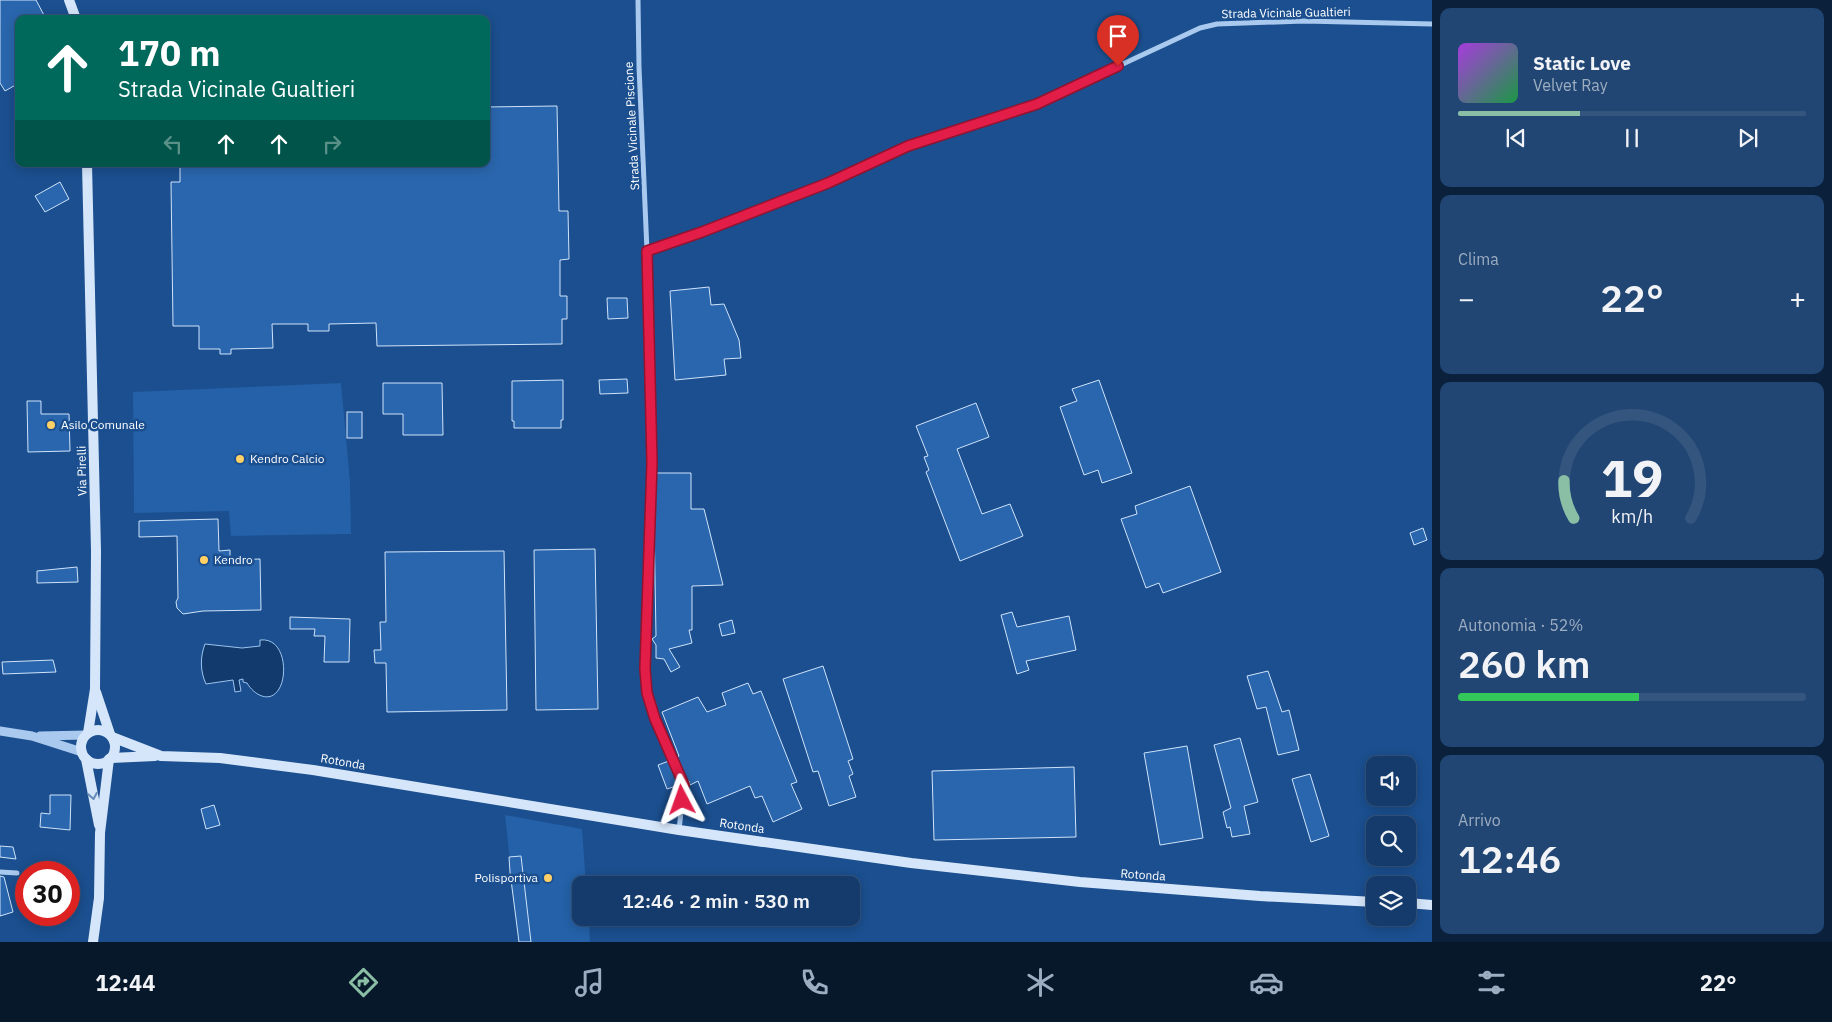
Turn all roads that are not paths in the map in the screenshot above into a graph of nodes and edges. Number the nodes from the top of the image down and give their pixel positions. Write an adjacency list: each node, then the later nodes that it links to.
1 (69, 0): 3 (main road)
2 (638, 0): 6 (street, Strada Vicinale Piscione)
3 (75, 15)
4 (1432, 24): 6 (street, Strada Vicinale Gualtieri)
5 (87, 167): 7 (main road, Via Pirelli)
6 (647, 251): 15 (street)
7 (94, 689): 9 (main road, Via Pirelli); 11 (main road, Via Pirelli)
8 (0, 731): 10 (street)
9 (87, 734): 10 (street); 11 (main road); 12 (main road)
10 (32, 736): 12 (street)
11 (111, 736): 13 (main road, Rotonda); 14 (main road)
12 (84, 756): 14 (main road); 16 (main road, one-way to 16)
13 (161, 756): 14 (main road); 15 (main road, Rotonda)
14 (110, 759): 16 (main road)
15 (679, 830): 19 (main road, Rotonda)
16 (100, 833): 22 (main road)
17 (0, 872): 18 (street)
18 (15, 874)
19 (1366, 902)
20 (1416, 903): 21 (main road)
21 (1432, 904)
22 (93, 942)

